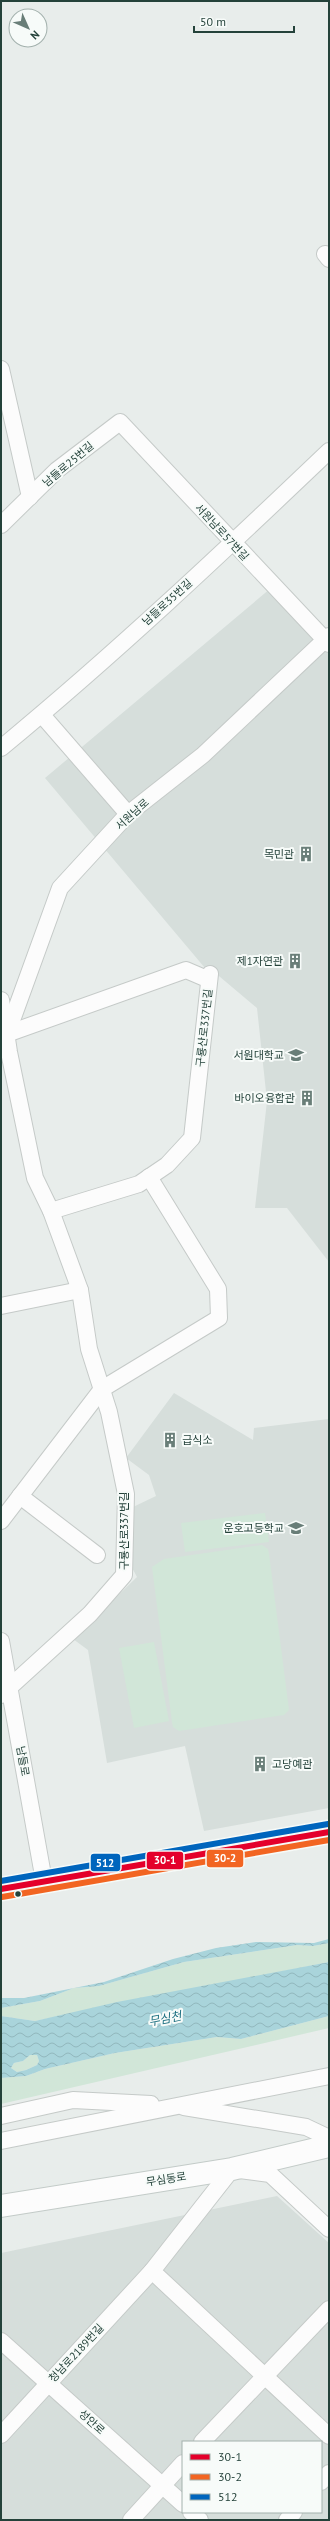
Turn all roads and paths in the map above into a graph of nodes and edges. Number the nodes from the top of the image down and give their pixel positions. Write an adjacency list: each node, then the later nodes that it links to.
1 (1, 369): 4 (street)
2 (120, 422): 4 (street, 남들로25번길); 6 (street, 서원남로57번길)
3 (329, 451): 6 (street, 남들로35번길)
4 (30, 497): 5 (street, 남들로25번길)
5 (1, 526)
6 (232, 543): 7 (street, 서원남로57번길); 8 (street, 남들로35번길)
7 (328, 640): 10 (street, 서원남로)
8 (42, 715): 9 (street, 남들로35번길); 10 (street)
9 (1, 748)
10 (128, 814): 12 (street, 서원남로)
11 (1, 1000): 12 (street, 구룡산로337번길)
12 (4, 1036): 13 (street, 구룡산로337번길); 14 (street, 구룡산로337번길)
13 (149, 1177): 14 (street, 구룡산로337번길); 17 (street)
14 (51, 1211): 15 (street, 구룡산로337번길)
15 (80, 1290): 16 (street); 17 (street, 구룡산로337번길)
16 (1, 1306)
17 (102, 1389): 18 (street); 23 (street, 구룡산로337번길)
18 (20, 1496): 19 (street); 20 (street)
19 (1, 1521)
20 (97, 1555)
21 (1, 1641): 22 (street, 남들로)
22 (4, 1662): 23 (street, 남들로)
23 (5, 1691): 25 (street, 남들로)
24 (329, 1832): 25 (street)
25 (44, 1881): 26 (street)
26 (1, 1889)
27 (329, 2076): 28 (street)
28 (174, 2106): 29 (street); 30 (street); 31 (street)
29 (1, 2116)
30 (329, 2138)
31 (1, 2141)
32 (329, 2146): 33 (street, 무심동로)
33 (232, 2169): 34 (street, 무심동로); 35 (street); 36 (street, 청남로2189번길)
34 (1, 2206)
35 (329, 2230)
36 (152, 2271): 39 (street); 40 (street, 청남로2189번길)
37 (329, 2309): 39 (street)
38 (1, 2341): 40 (street, 성안로)
39 (263, 2377): 42 (street); 43 (street)
40 (48, 2382): 41 (street, 청남로2189번길); 47 (street, 성안로)
41 (1, 2435)
42 (329, 2436)
43 (203, 2441)
44 (182, 2464): 47 (street)
45 (329, 2473): 46 (street)
46 (322, 2481)
47 (162, 2485): 48 (street, 성안로); 50 (street)
48 (182, 2503)
49 (192, 2513): 51 (street)
50 (131, 2520)
51 (200, 2520)

